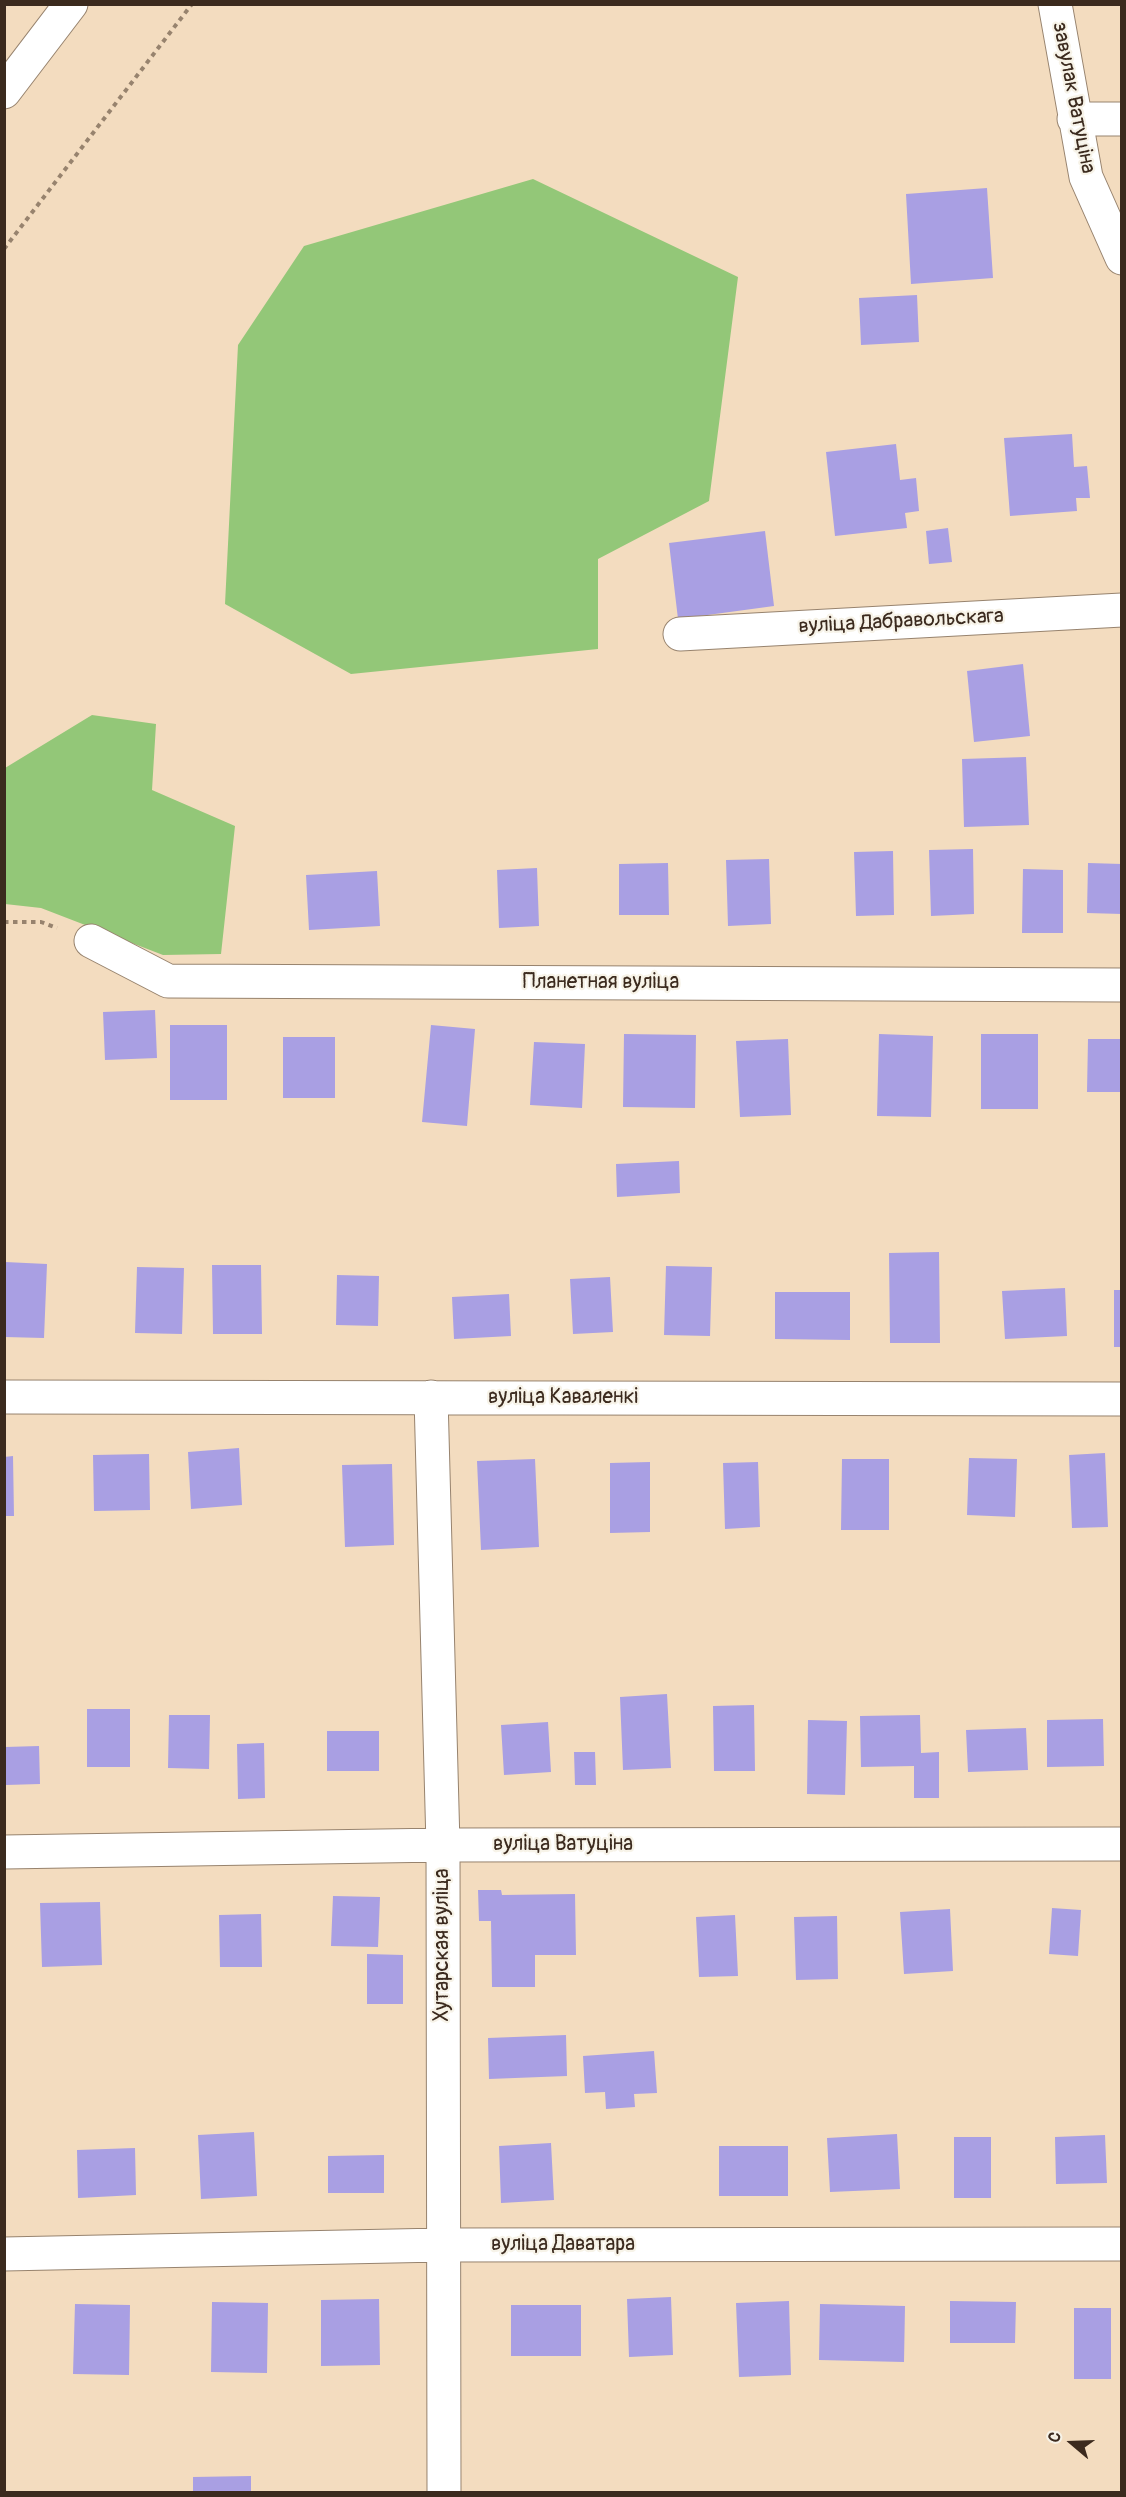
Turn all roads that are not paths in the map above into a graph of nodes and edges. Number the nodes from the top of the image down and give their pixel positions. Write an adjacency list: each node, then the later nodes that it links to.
1 (71, 4): 3 (street)
2 (1055, 4): 4 (street, завулак Ватуціна)
3 (4, 92)
4 (1074, 119): 5 (street); 6 (street, завулак Ватуціна)
5 (1122, 119)
6 (1122, 258)
7 (1122, 610): 8 (street, вуліца Дабравольскага)
8 (680, 634)
9 (91, 941): 10 (street, Планетная вуліца)
10 (1122, 985)
11 (4, 1397): 12 (street, вуліца Каваленкі)
12 (430, 1397): 13 (street, вуліца Каваленкі); 15 (street, Хутарская вуліца)
13 (1122, 1399)
14 (1122, 1844): 15 (street, вуліца Ватуціна)
15 (443, 1845): 16 (street, вуліца Ватуціна); 18 (street, Хутарская вуліца)
16 (4, 1852)
17 (1122, 2244): 18 (street, вуліца Даватара)
18 (442, 2245): 19 (street, вуліца Даватара); 20 (street, Хутарская вуліца)
19 (4, 2254)
20 (444, 2493)

